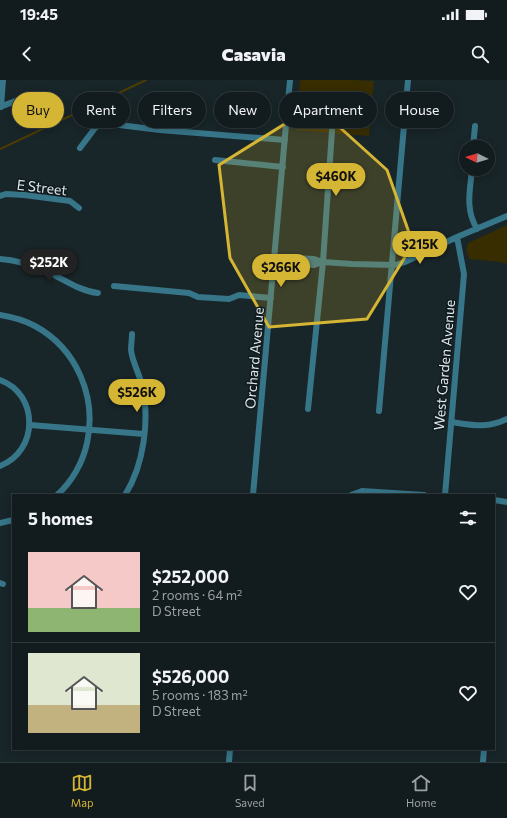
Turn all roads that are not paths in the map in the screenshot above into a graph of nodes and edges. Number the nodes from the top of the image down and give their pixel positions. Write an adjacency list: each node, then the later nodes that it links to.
1 (3, 80): 5 (street)
2 (290, 80): 8 (street, Orchard Avenue)
3 (408, 80): 22 (street)
4 (12, 102): 5 (street)
5 (0, 107)
6 (475, 126): 9 (street)
7 (332, 131): 21 (street)
8 (285, 140): 10 (street); 12 (street, Orchard Avenue)
9 (474, 140)
10 (80, 148)
11 (215, 160): 12 (street)
12 (283, 167): 20 (street, Orchard Avenue)
13 (471, 176): 17 (street)
14 (0, 196): 15 (street, E Street)
15 (79, 208)
16 (507, 216): 17 (street)
17 (477, 229): 18 (street)
18 (458, 237): 22 (street); 32 (street, West Garden Avenue)
19 (0, 259): 24 (street)
20 (275, 260): 21 (street); 25 (street, Orchard Avenue)
21 (323, 262): 22 (street); 29 (street)
22 (392, 265): 30 (street)
23 (114, 286): 25 (street)
24 (98, 293)
25 (271, 298): 39 (street, Orchard Avenue)
26 (0, 315): 34 (street)
27 (132, 334): 35 (street)
28 (0, 380): 33 (street)
29 (308, 409)
30 (379, 411)
31 (507, 419): 32 (street)
32 (451, 422): 42 (street, West Garden Avenue)
33 (30, 425): 34 (street); 36 (street)
34 (90, 430): 35 (street); 37 (street)
35 (144, 434): 38 (street)
36 (0, 466)
37 (58, 494)
38 (126, 494)
39 (253, 494)
40 (354, 494): 41 (street)
41 (386, 494)
42 (445, 494)
43 (495, 500): 44 (street)
44 (507, 502)
45 (12, 520): 46 (street)
46 (0, 523)
47 (230, 750): 49 (street)
48 (484, 750): 50 (street)
49 (229, 762)
50 (482, 762)

